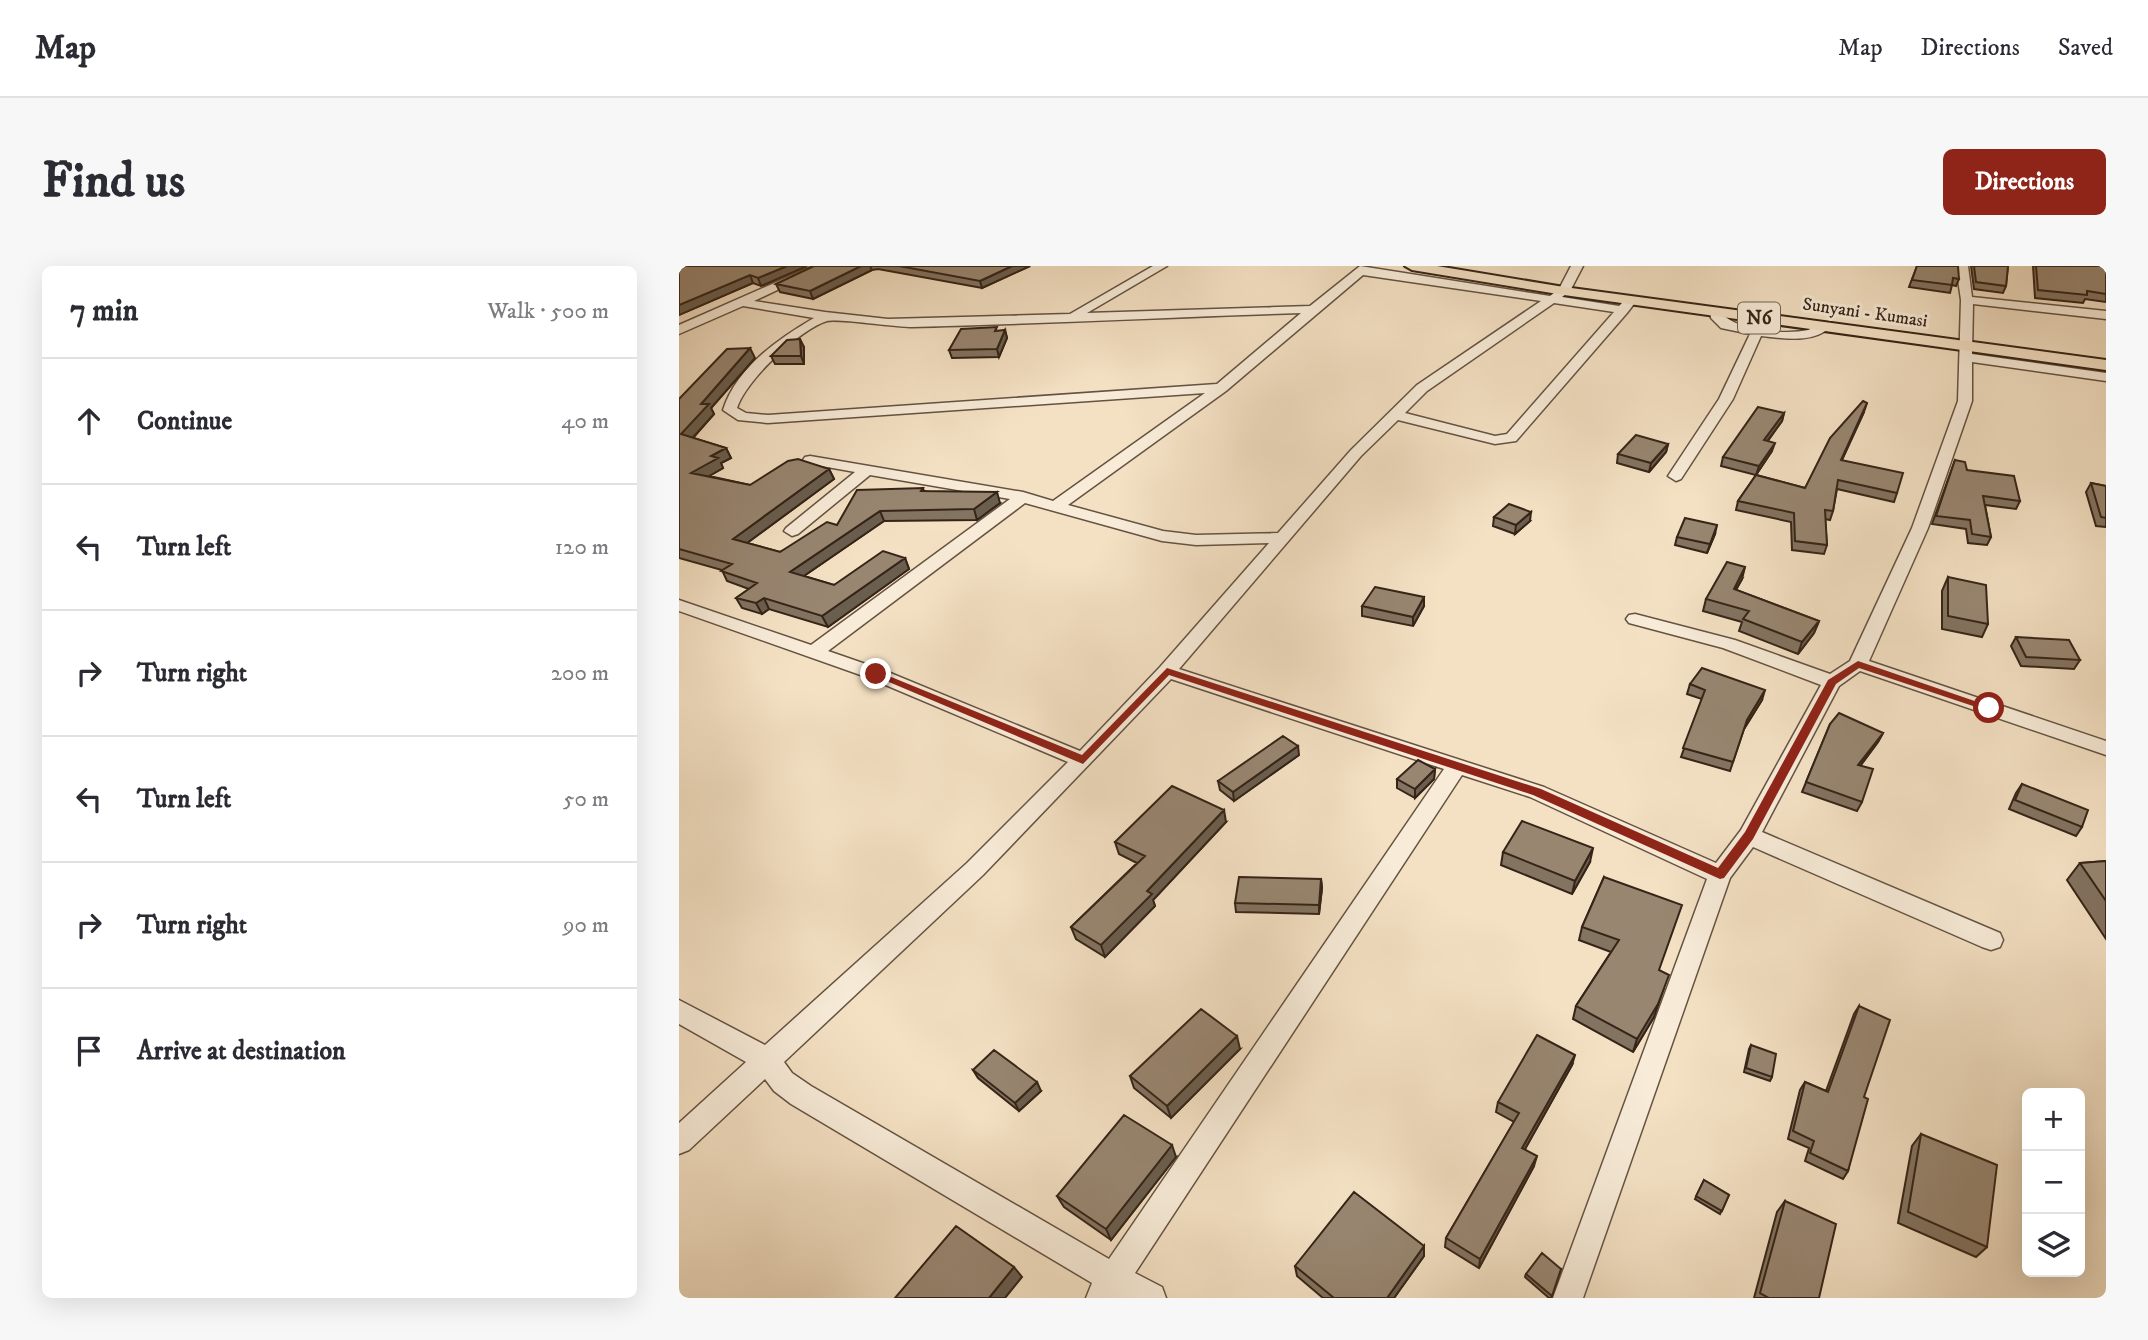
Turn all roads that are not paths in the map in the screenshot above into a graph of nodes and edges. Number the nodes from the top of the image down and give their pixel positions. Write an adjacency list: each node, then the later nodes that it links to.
1 (822, 266): 9 (street)
2 (1161, 266): 15 (street)
3 (1412, 266): 7 (main road, Sunyani - Kumasi / N6)
4 (1577, 266): 7 (street)
5 (1962, 266): 8 (street)
6 (1364, 269): 7 (street); 11 (street)
7 (1557, 296): 10 (main road, Sunyani - Kumasi / N6); 23 (street)
8 (1968, 300): 13 (street); 19 (street)
9 (743, 302): 14 (street); 17 (street)
10 (1627, 305): 12 (main road, Sunyani - Kumasi / N6); 23 (street)
11 (1313, 309): 15 (street); 22 (street)
12 (1714, 312): 16 (main road, Sunyani - Kumasi / N6); 18 (street)
13 (2106, 316)
14 (824, 317): 15 (street); 22 (street)
15 (1071, 317)
16 (1824, 327): 18 (street); 19 (main road, Sunyani - Kumasi / N6)
17 (679, 330)
18 (1757, 332): 26 (street)
19 (1966, 352): 20 (main road, Sunyani - Kumasi / N6); 21 (street); 34 (street)
20 (2106, 365)
21 (2106, 377)
22 (1221, 388): 28 (street)
23 (1396, 415): 30 (street)
24 (810, 460): 25 (street)
25 (867, 470): 27 (street); 29 (street)
26 (1676, 476)
27 (1023, 497): 28 (street); 33 (street)
28 (1057, 505): 30 (street)
29 (792, 531)
30 (1281, 538): 35 (street)
31 (679, 605): 33 (street)
32 (1635, 619): 36 (street)
33 (814, 652): 38 (street)
34 (1858, 664): 36 (street); 37 (street)
35 (1167, 671): 38 (street); 39 (street)
36 (1832, 682): 40 (street)
37 (2106, 748)
38 (1083, 760): 44 (street)
39 (1458, 764): 41 (street); 46 (street)
40 (1749, 836): 41 (street); 42 (street)
41 (1720, 875): 48 (street)
42 (1991, 940)
43 (679, 1011): 44 (street)
44 (768, 1061): 45 (street); 46 (street)
45 (679, 1141)
46 (1107, 1288): 47 (street)
47 (1151, 1298)
48 (1568, 1298)

